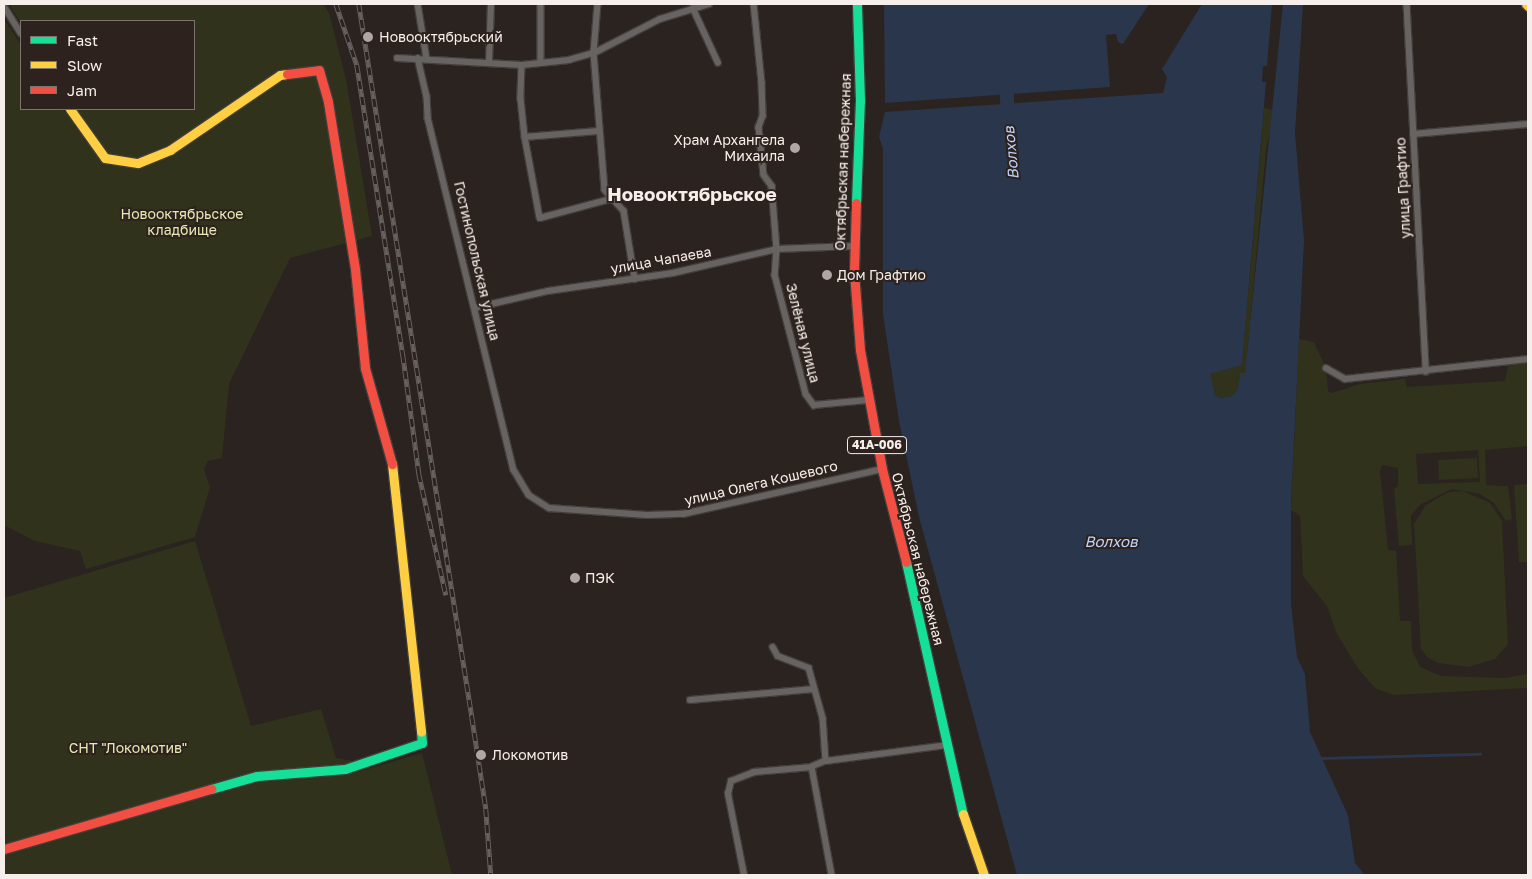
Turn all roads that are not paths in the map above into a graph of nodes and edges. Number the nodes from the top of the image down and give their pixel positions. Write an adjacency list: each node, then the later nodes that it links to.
1 (418, 4): 15 (street)
2 (491, 4): 17 (street)
3 (541, 4): 18 (street)
4 (598, 4): 12 (street)
5 (709, 4): 10 (street)
6 (754, 4): 27 (street, Зелёная улица)
7 (857, 4): 26 (street, Октябрьская набережная / 41А-006)
8 (1407, 4): 23 (street, улица Графтио)
9 (4, 6): 11 (street)
10 (693, 8): 12 (street); 16 (street)
11 (20, 31)
12 (594, 53): 18 (street); 22 (street)
13 (397, 58): 14 (street)
14 (418, 58): 15 (street); 29 (street, Гостинопольская улица)
15 (427, 58): 17 (street)
16 (718, 62)
17 (489, 63): 19 (street)
18 (541, 63): 19 (street)
19 (522, 65): 24 (street)
20 (71, 110): 42 (street)
21 (1528, 124): 23 (street)
22 (598, 131): 24 (street); 25 (street)
23 (1413, 134): 32 (street, улица Графтио)
24 (525, 137): 25 (street)
25 (611, 199): 28 (street)
26 (854, 246): 27 (street, улица Чапаева); 33 (street, Октябрьская набережная / 41А-006)
27 (777, 249): 28 (street, улица Чапаева); 33 (street, Зелёная улица)
28 (635, 279): 29 (street, улица Чапаева)
29 (474, 308): 35 (street, Гостинопольская улица)
30 (1528, 359): 32 (street)
31 (1326, 368): 32 (street)
32 (1426, 372)
33 (868, 400): 34 (street, Октябрьская набережная / 41А-006)
34 (882, 469): 35 (street, улица Олега Кошевого); 39 (street, Октябрьская набережная / 41А-006)
35 (514, 470)
36 (773, 647): 37 (street)
37 (814, 690): 38 (street); 40 (street)
38 (690, 700)
39 (948, 745): 40 (street); 45 (street, Октябрьская набережная / 41А-006)
40 (826, 761): 41 (street)
41 (812, 767): 43 (street); 44 (street)
42 (4, 849)
43 (744, 875)
44 (832, 875)
45 (984, 875)

